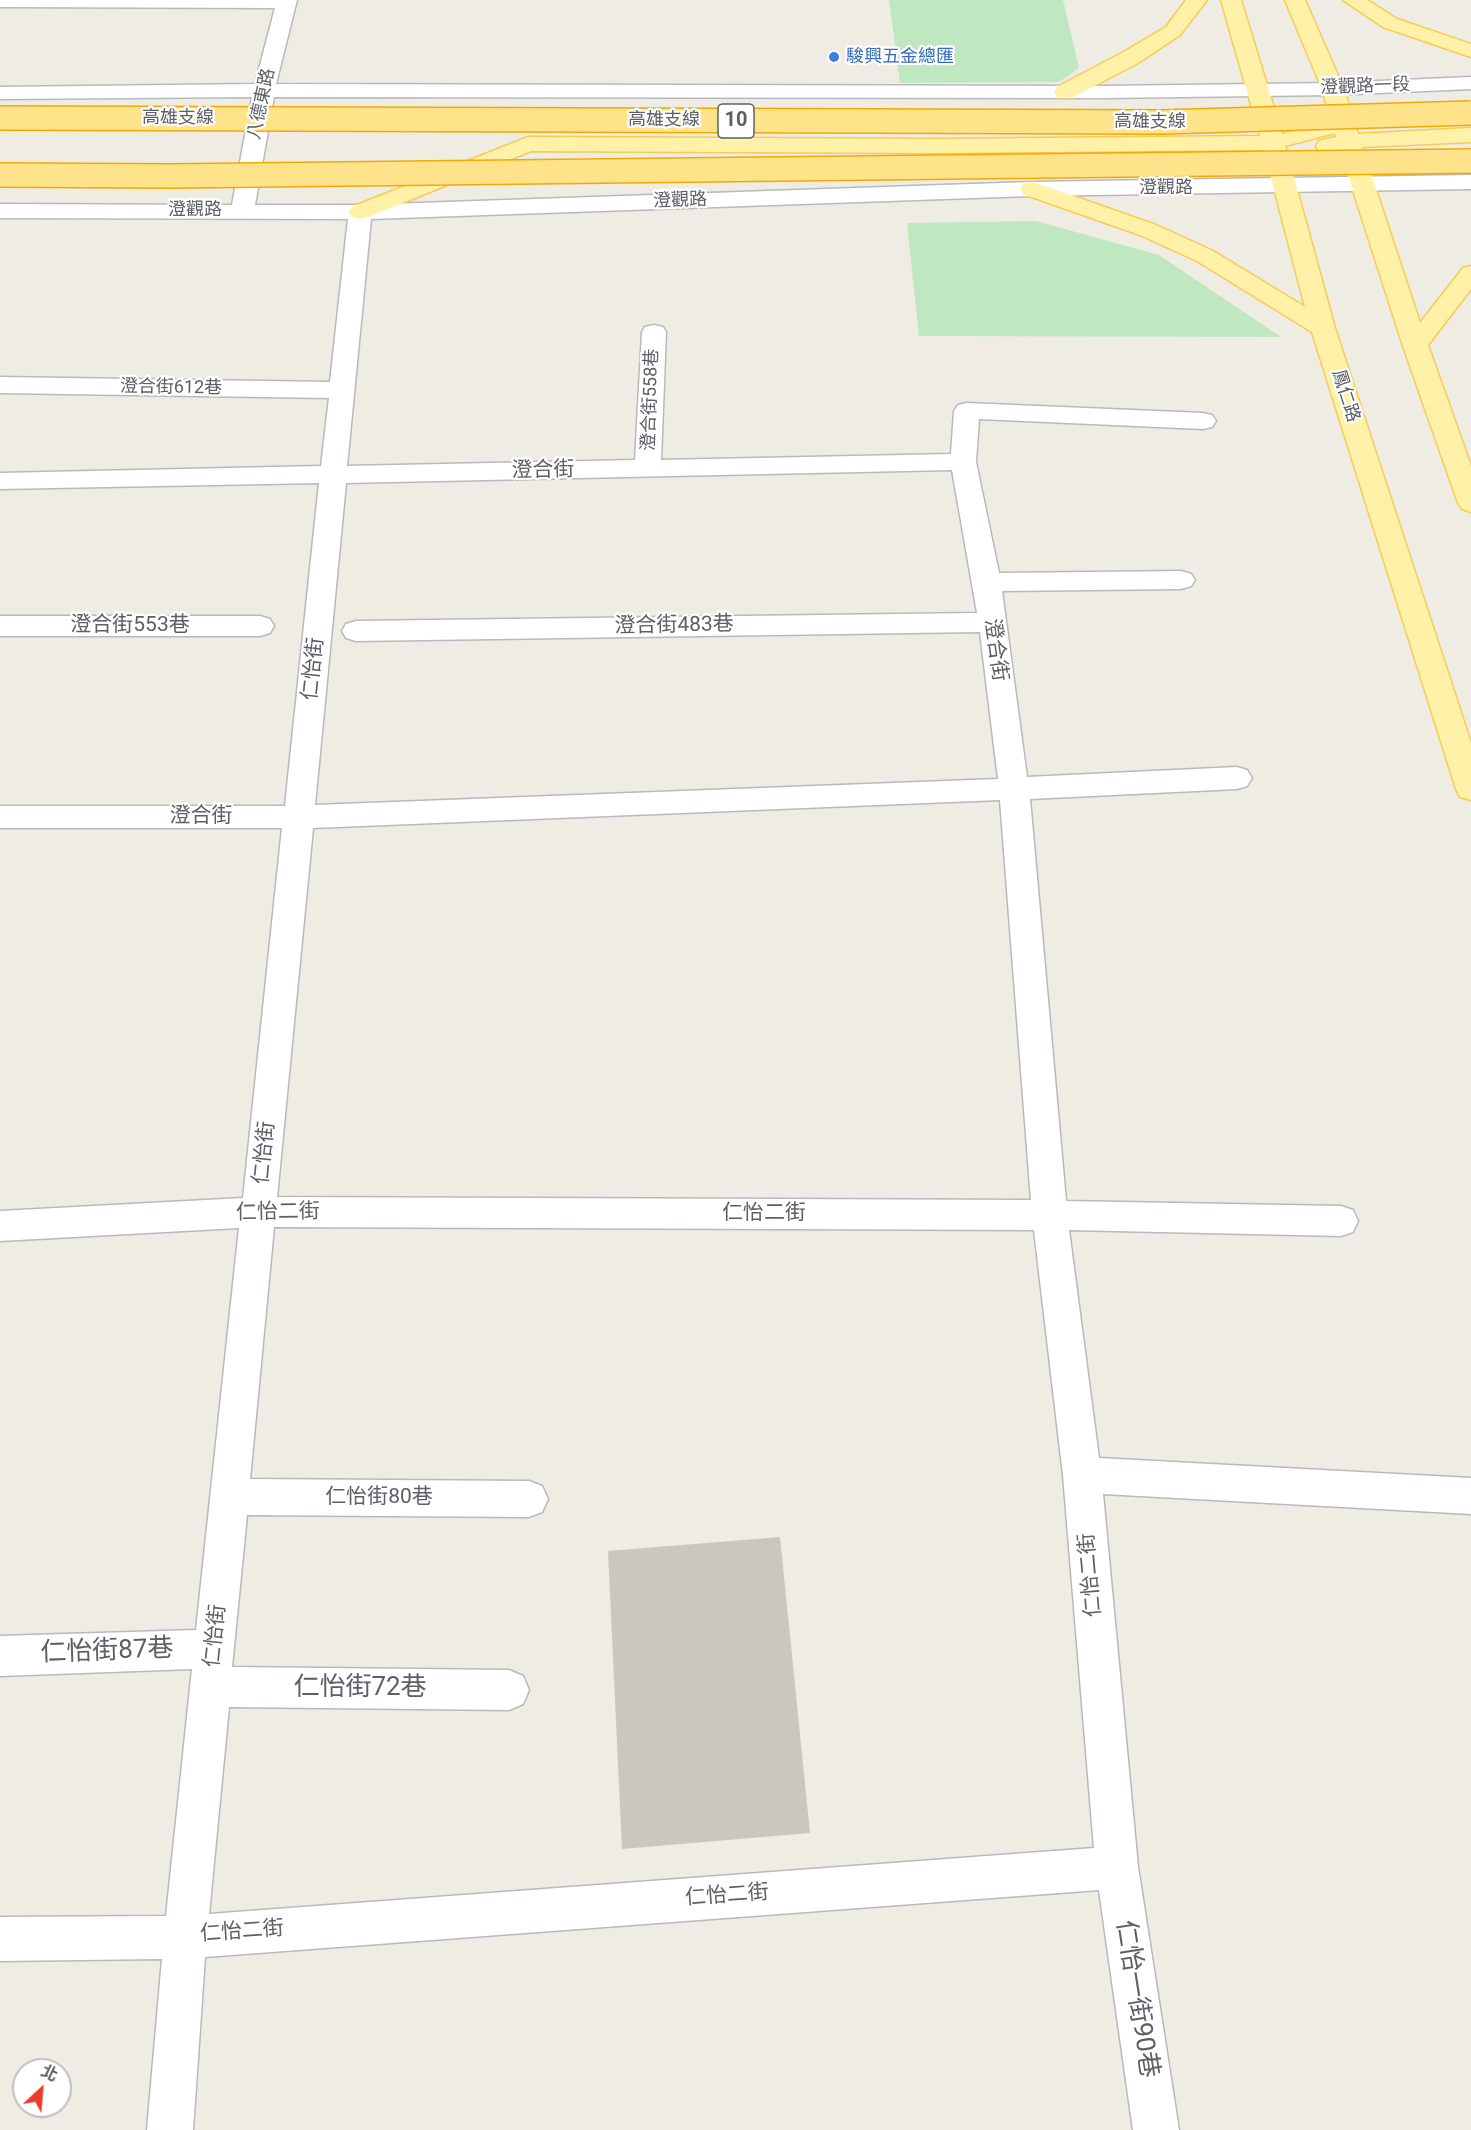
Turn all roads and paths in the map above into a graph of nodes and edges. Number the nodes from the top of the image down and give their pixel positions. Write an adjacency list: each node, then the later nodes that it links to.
1 (1197, 0): 12 (main road)
2 (1231, 0): 11 (main road, 鳳仁路)
3 (1295, 0): 9 (main road)
4 (1353, 0): 7 (main road)
5 (0, 1): 6 (street)
6 (287, 1): 10 (street, 八德東路)
7 (1471, 51)
8 (1471, 82): 9 (street, 澄觀路一段)
9 (1333, 89): 11 (street, 澄觀路一段); 16 (main road)
10 (264, 90): 12 (street); 13 (street); 25 (street, 八德東路)
11 (1259, 90): 12 (street); 18 (main road, 鳳仁路)
12 (1065, 92)
13 (0, 93)
14 (1471, 113): 15 (highway, 高雄支線 / 10, bridge)
15 (0, 118)
16 (1345, 133): 17 (main road); 18 (main road); 22 (main road)
17 (1471, 135)
18 (1274, 150): 23 (main road, 鳳仁路); 27 (main road)
19 (1471, 160): 20 (highway, bridge)
20 (0, 176)
21 (1471, 182): 22 (street)
22 (1361, 185): 23 (street, 澄觀路); 31 (main road)
23 (1283, 187): 24 (street, 澄觀路); 29 (main road, 鳳仁路)
24 (1031, 189): 27 (street, 澄觀路); 29 (main road)
25 (242, 210): 26 (street, 澄觀路); 27 (street, 澄觀路)
26 (0, 211)
27 (360, 212): 33 (street, 仁怡街)
28 (1471, 273): 31 (main road)
29 (1323, 328): 48 (main road, 鳳仁路)
30 (654, 332): 36 (street, 澄合街558巷)
31 (1415, 346): 39 (main road)
32 (0, 386): 33 (street, 澄合街612巷)
33 (342, 390): 37 (street, 仁怡街)
34 (1203, 421): 35 (street)
35 (963, 462): 36 (street, 澄合街); 41 (street, 澄合街)
36 (648, 469): 37 (street, 澄合街)
37 (333, 476): 38 (street, 澄合街); 49 (street, 仁怡街)
38 (0, 481)
39 (1471, 503)
40 (1181, 580): 41 (street)
41 (987, 582): 42 (street, 澄合街)
42 (992, 622): 45 (street, 澄合街483巷); 47 (street, 澄合街)
43 (0, 626): 44 (street, 澄合街553巷)
44 (260, 626)
45 (356, 631)
46 (1236, 778): 47 (street)
47 (1014, 789): 49 (street, 澄合街); 52 (street)
48 (1471, 789)
49 (299, 817): 50 (street, 澄合街); 51 (street, 仁怡街)
50 (0, 818)
51 (259, 1212): 52 (street, 仁怡二街); 54 (street, 仁怡二街); 57 (street, 仁怡街)
52 (1050, 1215): 53 (street); 55 (street, 仁怡二街)
53 (1341, 1221)
54 (0, 1226)
55 (1082, 1475): 56 (street); 62 (street, 仁怡二街)
56 (1471, 1496)
57 (230, 1497): 58 (street, 仁怡街80巷); 60 (street, 仁怡街)
58 (529, 1498)
59 (0, 1656): 60 (street, 仁怡街87巷)
60 (213, 1668): 61 (street, 仁怡街72巷); 63 (street, 仁怡街)
61 (509, 1690)
62 (1117, 1867): 63 (street, 仁怡二街); 66 (street, 仁怡一街90巷)
63 (185, 1937): 64 (street, 仁怡二街); 65 (street, 仁怡街)
64 (0, 1939)
65 (170, 2130)
66 (1156, 2130)

